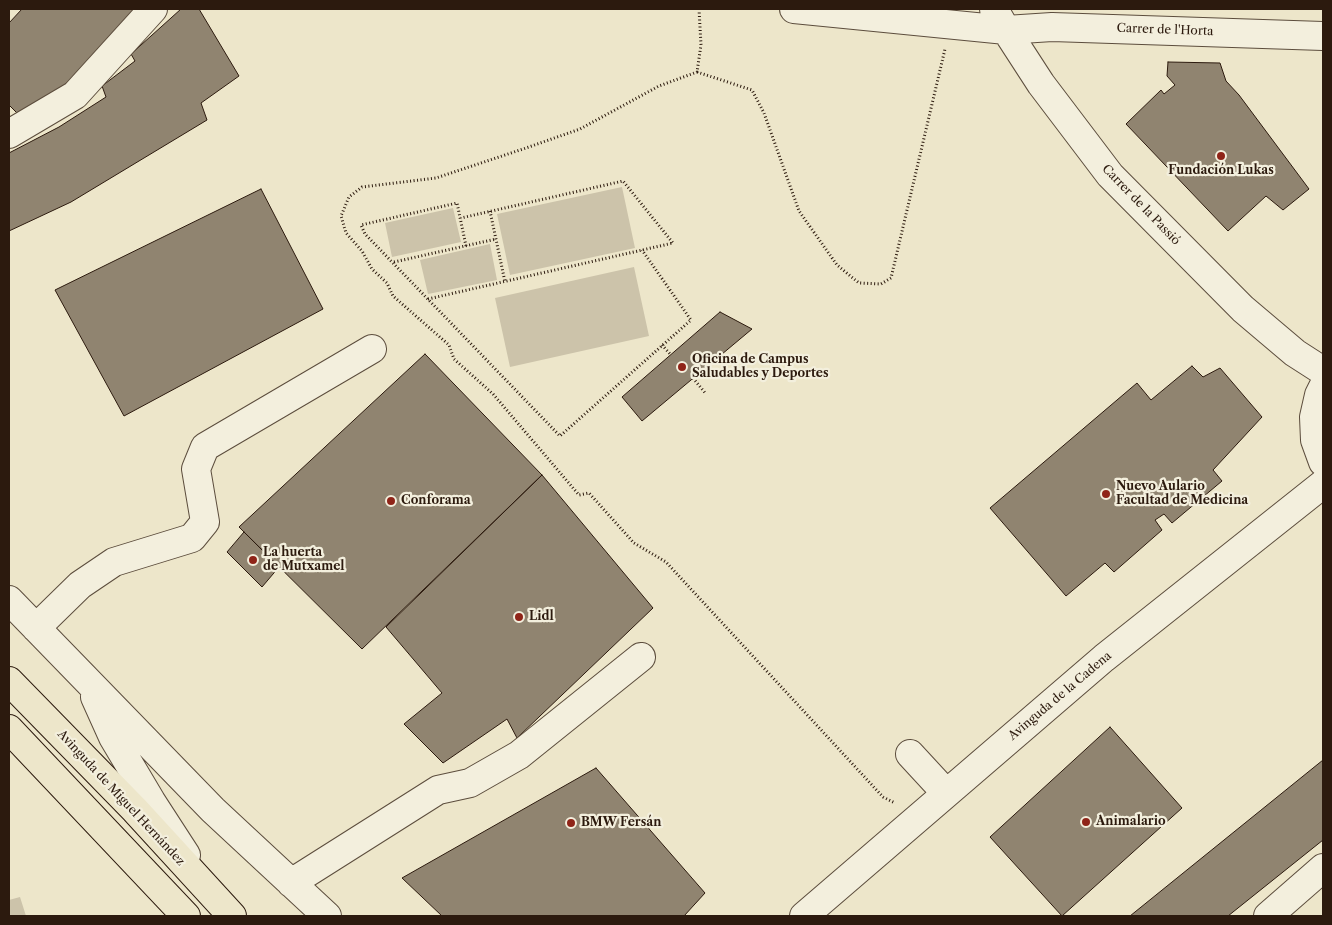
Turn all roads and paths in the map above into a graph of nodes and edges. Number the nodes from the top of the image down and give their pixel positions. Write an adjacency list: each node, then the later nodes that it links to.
1 (153, 9): 8 (street)
2 (698, 9): 7 (path)
3 (794, 9): 5 (street, Carrer de l'Horta)
4 (1000, 19): 5 (street, Carrer de l'Horta); 6 (street, Carrer de l'Horta); 20 (street, Carrer de la Passió)
5 (951, 24): 7 (path)
6 (1323, 36)
7 (697, 72): 33 (path)
8 (9, 134)
9 (490, 211): 10 (path); 11 (path); 13 (path)
10 (461, 218): 12 (path); 14 (path)
11 (496, 238): 12 (path); 15 (path)
12 (466, 246): 14 (path)
13 (642, 250): 15 (path); 17 (path)
14 (393, 263): 16 (path)
15 (505, 282): 16 (path)
16 (428, 299): 17 (path)
17 (662, 345): 19 (path)
18 (372, 349): 27 (street)
19 (671, 355)
20 (1323, 371)
21 (693, 378): 23 (path)
22 (1323, 387): 24 (street)
23 (706, 394)
24 (1323, 462)
25 (1323, 484): 33 (street, Avinguda de la Cadena)
26 (9, 600): 27 (street)
27 (36, 628): 30 (street)
28 (641, 657): 35 (street)
29 (9, 681): 36 (main road, Avinguda de Miguel Hernández)
30 (88, 682): 35 (street); 36 (street)
31 (9, 729): 37 (main road)
32 (910, 754): 33 (street)
33 (938, 784): 39 (street, Avinguda de la Cadena)
34 (1323, 868): 40 (street)
35 (292, 883): 38 (street)
36 (223, 907)
37 (186, 916)
38 (327, 916)
39 (804, 916)
40 (1268, 916)

